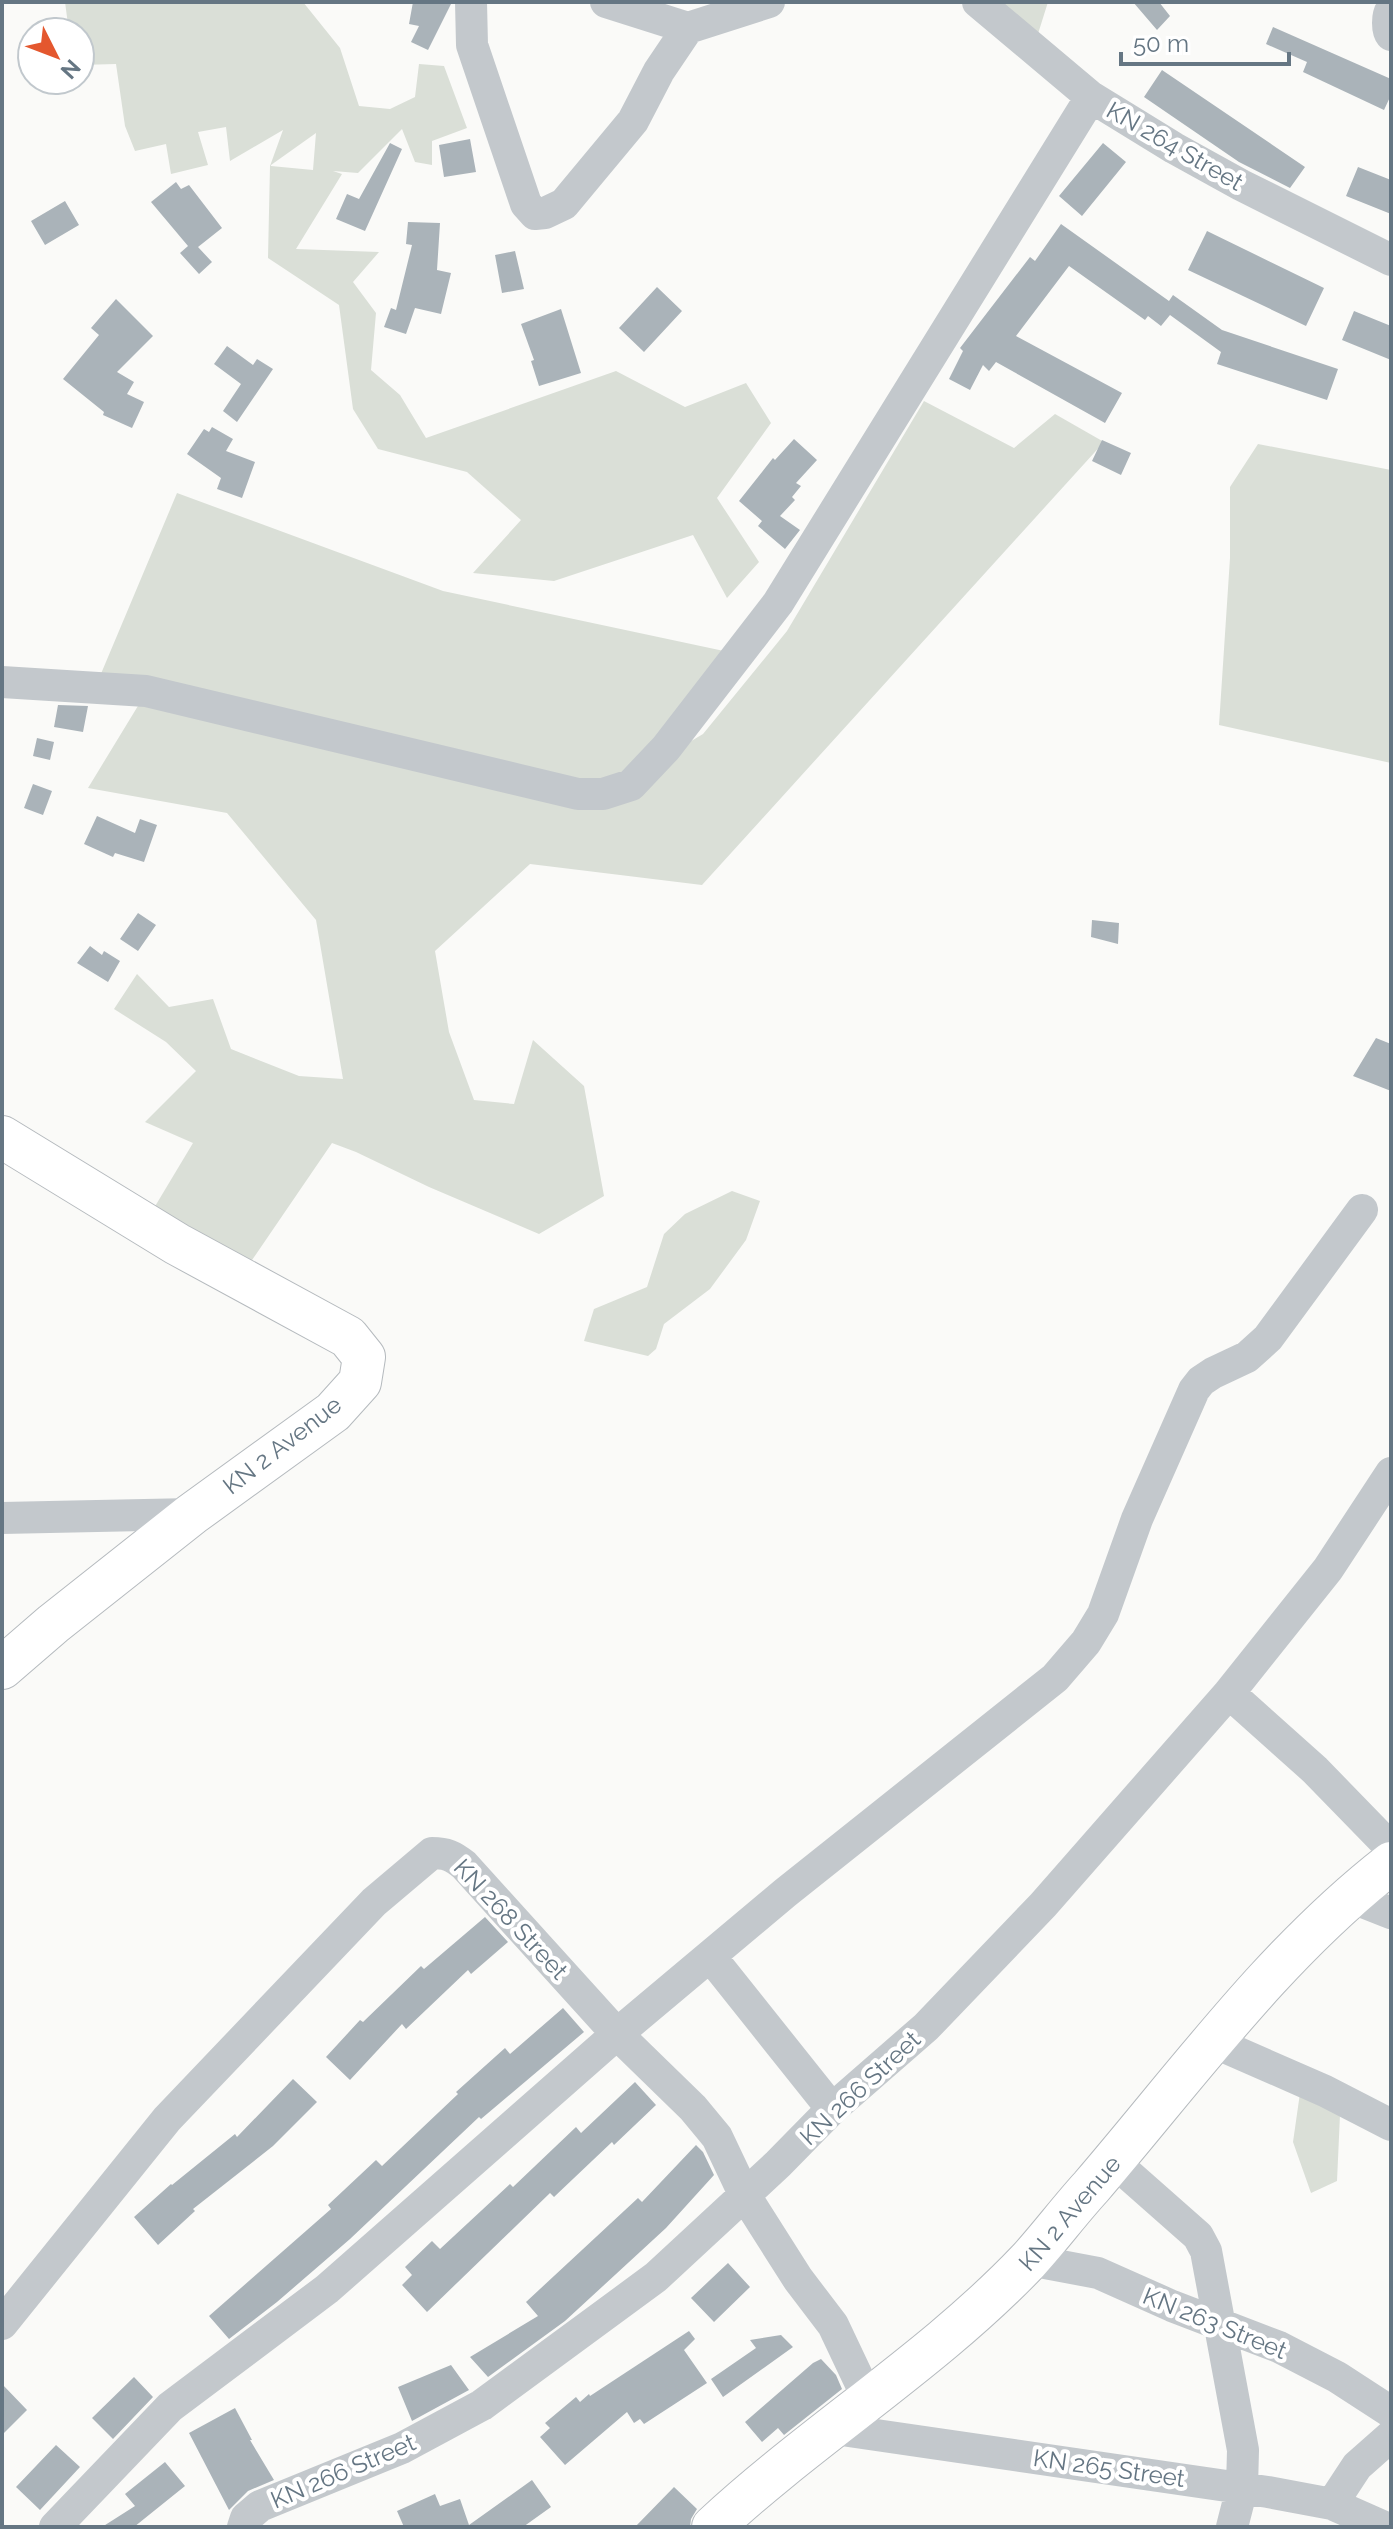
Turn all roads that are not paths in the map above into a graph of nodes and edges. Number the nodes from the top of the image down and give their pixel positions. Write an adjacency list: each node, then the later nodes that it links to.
1 (471, 2): 6 (street)
2 (606, 2): 6 (street)
3 (769, 2): 6 (street)
4 (978, 2): 8 (street, KN 264 Street)
5 (1391, 10): 7 (street)
6 (688, 28)
7 (1391, 35)
8 (1091, 97): 9 (street, KN 264 Street); 10 (street)
9 (1391, 260)
10 (2, 682)
11 (2, 1137): 14 (main road, KN 2 Avenue)
12 (1362, 1210): 22 (street)
13 (1391, 1473): 17 (street, KN 266 Street)
14 (192, 1514): 15 (street); 16 (main road, KN 2 Avenue)
15 (2, 1518)
16 (2, 1668)
17 (1229, 1693): 18 (street); 25 (street, KN 266 Street)
18 (1391, 1848)
19 (1391, 1863): 20 (main road, KN 2 Avenue)
20 (1348, 1896): 21 (street); 24 (main road, KN 2 Avenue)
21 (1391, 1913)
22 (710, 1956): 23 (street); 25 (street)
23 (617, 2034): 28 (street, KN 268 Street); 30 (street, KN 268 Street); 38 (street)
24 (1211, 2041): 26 (street); 27 (main road, KN 2 Avenue)
25 (832, 2109): 28 (street, KN 266 Street)
26 (1391, 2125)
27 (1113, 2161): 29 (main road, KN 2 Avenue); 31 (street)
28 (744, 2194): 32 (street, KN 268 Street); 39 (street, KN 266 Street)
29 (1029, 2260): 31 (street, KN 263 Street); 32 (main road, KN 2 Avenue)
30 (2, 2324)
31 (1221, 2325): 33 (street, KN 263 Street); 36 (street)
32 (868, 2399): 34 (main road, KN 2 Avenue)
33 (1391, 2412)
34 (828, 2428): 36 (street, KN 265 Street); 40 (main road, KN 2 Avenue)
35 (1391, 2436): 37 (street)
36 (1242, 2488): 37 (street, KN 265 Street); 41 (street)
37 (1332, 2504): 42 (street, KN 265 Street)
38 (55, 2527)
39 (243, 2527)
40 (713, 2527)
41 (1232, 2527)
42 (1384, 2527)

